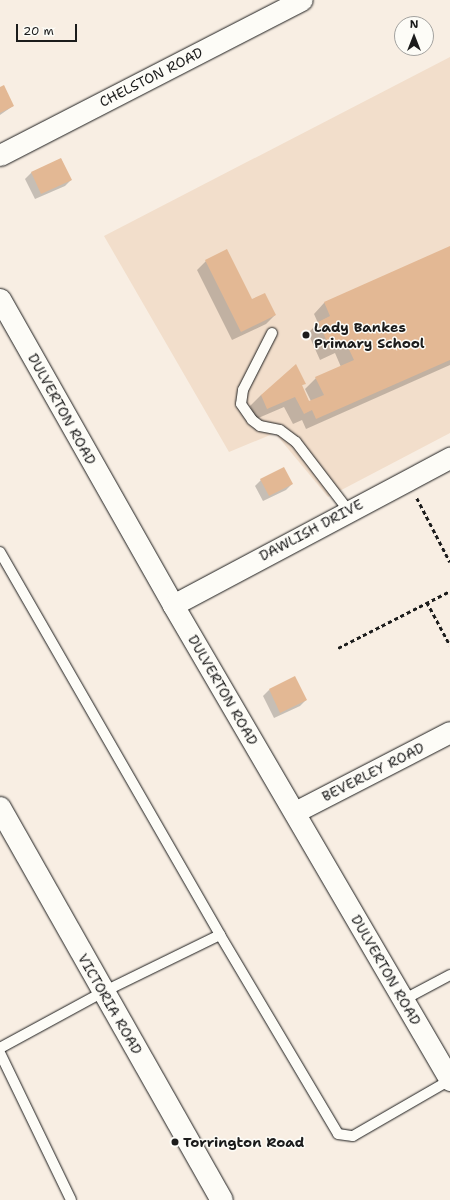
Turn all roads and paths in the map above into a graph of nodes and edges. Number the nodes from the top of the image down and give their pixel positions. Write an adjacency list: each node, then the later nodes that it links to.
1 (301, 0): 2 (street, CHELSTON ROAD)
2 (0, 155)
3 (0, 298): 12 (street, DULVERTON ROAD)
4 (272, 333): 7 (lane)
5 (450, 458): 7 (street, DAWLISH DRIVE)
6 (414, 492): 9 (path)
7 (348, 510): 12 (street, DAWLISH DRIVE)
8 (0, 552): 18 (lane)
9 (450, 562)
10 (450, 591): 11 (path)
11 (427, 602): 13 (path); 14 (path)
12 (173, 605): 17 (street, DULVERTON ROAD)
13 (450, 645)
14 (338, 648)
15 (450, 732): 17 (street, BEVERLEY ROAD)
16 (0, 808): 20 (street, VICTORIA ROAD)
17 (295, 812): 21 (street, DULVERTON ROAD)
18 (220, 935): 20 (lane); 24 (lane)
19 (450, 975): 21 (lane)
20 (103, 992): 22 (lane); 26 (street, VICTORIA ROAD)
21 (403, 1000): 24 (street, DULVERTON ROAD)
22 (0, 1048)
23 (0, 1053): 25 (lane)
24 (450, 1080)
25 (71, 1200)
26 (222, 1200)

